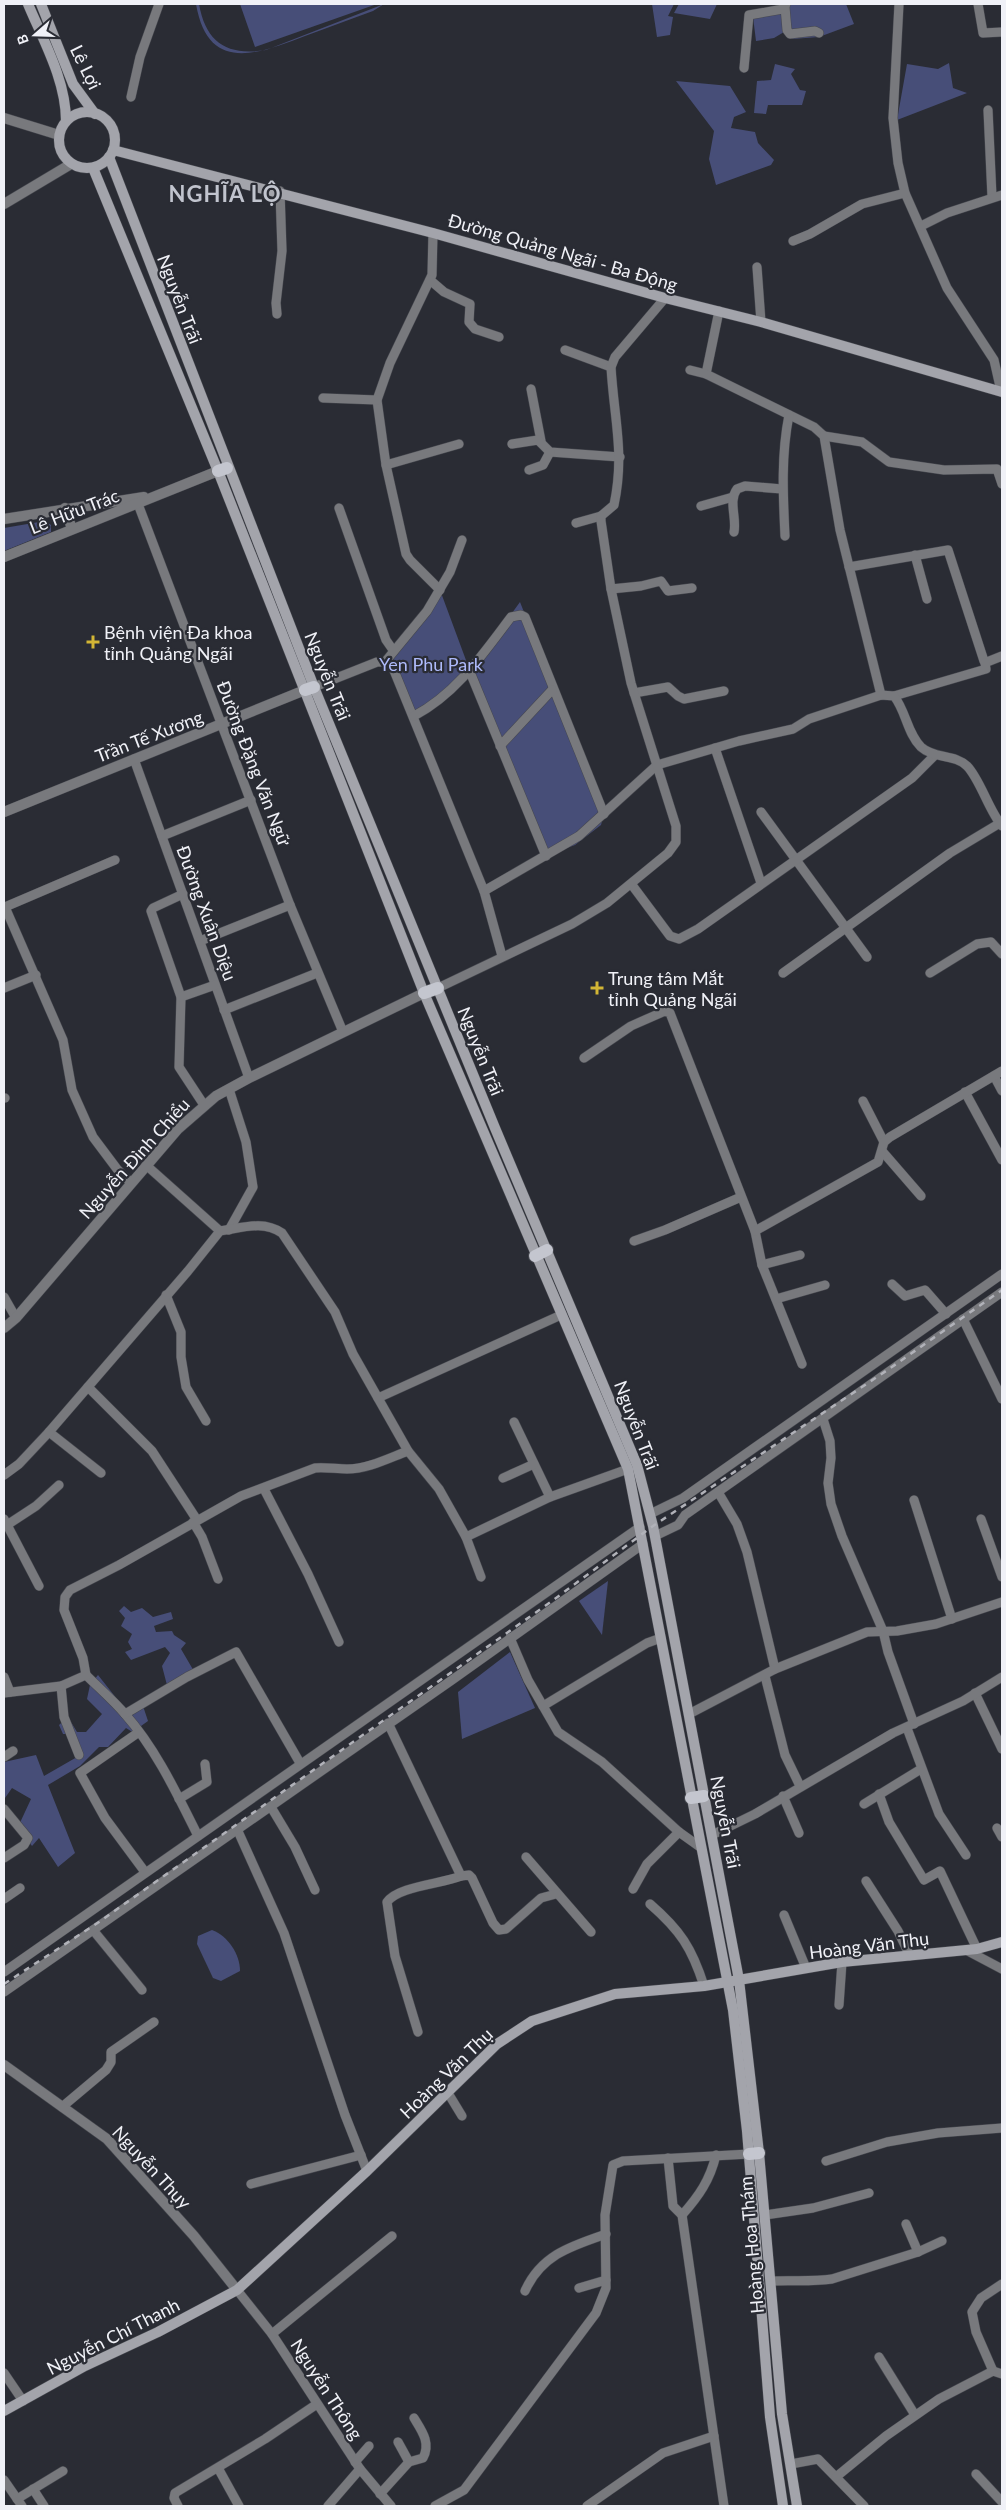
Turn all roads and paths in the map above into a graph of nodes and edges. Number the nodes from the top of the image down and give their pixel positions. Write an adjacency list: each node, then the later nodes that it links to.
1 (28, 4): 14 (main road, Lê Lợi)
2 (41, 4): 12 (main road, Lê Lợi)
3 (159, 4): 10 (street)
4 (899, 4): 20 (street)
5 (978, 4): 7 (street)
6 (786, 6): 8 (street); 9 (street)
7 (1002, 32)
8 (818, 33)
9 (744, 68)
10 (131, 98)
11 (988, 110): 22 (street)
12 (95, 114): 14 (main road); 16 (main road)
13 (4, 118): 15 (street)
14 (66, 121): 15 (main road)
15 (59, 135): 17 (main road)
16 (111, 154): 18 (main road); 19 (main road, Đường Quảng Ngãi - Ba Động); 51 (main road, Nguyễn Trãi)
17 (71, 164): 18 (main road); 23 (street)
18 (93, 168): 51 (main road, Nguyễn Trãi)
19 (280, 191): 25 (main road, Đường Quảng Ngãi - Ba Động); 31 (street)
20 (905, 193): 24 (street); 26 (street)
21 (1002, 195): 22 (street)
22 (992, 197): 24 (street)
23 (4, 204)
24 (921, 226): 39 (street)
25 (433, 232): 28 (street); 29 (main road, Đường Quảng Ngãi - Ba Động)
26 (793, 241)
27 (757, 267): 32 (street)
28 (430, 280): 33 (street); 41 (street)
29 (664, 298): 30 (main road, Đường Quảng Ngãi - Ba Động); 35 (street)
30 (719, 311): 32 (main road, Đường Quảng Ngãi - Ba Động); 37 (street)
31 (277, 314)
32 (761, 322): 39 (main road, Đường Quảng Ngãi - Ba Động)
33 (499, 337)
34 (565, 350): 35 (street)
35 (611, 367): 48 (street)
36 (690, 370): 37 (street)
37 (706, 374): 42 (street)
38 (532, 390): 44 (street)
39 (1002, 391)
40 (323, 398): 41 (street)
41 (376, 400): 49 (street)
42 (789, 414): 43 (street); 54 (street)
43 (824, 436): 50 (street); 70 (street)
44 (540, 441): 46 (street); 47 (street)
45 (459, 444): 49 (street)
46 (512, 444)
47 (550, 452): 48 (street); 52 (street)
48 (620, 457): 61 (street)
49 (386, 464): 73 (street)
50 (1000, 468): 53 (street)
51 (223, 469): 55 (street, Lê Hữu Trác); 80 (main road, Nguyễn Trãi)
52 (529, 470)
53 (1002, 484)
54 (782, 489): 56 (street); 66 (street)
55 (156, 496): 57 (street, Lê Hữu Trác); 59 (street, Lê Hữu Trác)
56 (733, 496): 58 (street); 65 (street)
57 (138, 504): 64 (street, Lê Hữu Trác); 87 (street, Đường Đặng Văn Ngữ)
58 (700, 506)
59 (65, 508): 62 (street, Lê Hữu Trác); 64 (street)
60 (339, 508): 75 (street)
61 (601, 516): 63 (street); 72 (street)
62 (4, 519)
63 (576, 523)
64 (72, 529): 69 (street, Lê Hữu Trác)
65 (734, 532)
66 (785, 536)
67 (462, 540): 73 (street)
68 (915, 555): 70 (street); 74 (street); 78 (street)
69 (4, 557)
70 (849, 567): 84 (street)
71 (692, 588): 72 (street)
72 (611, 589): 83 (street)
73 (440, 590): 75 (street)
74 (927, 599)
75 (393, 650): 77 (street)
76 (1002, 656): 78 (street)
77 (386, 662): 80 (street); 86 (street)
78 (985, 663): 85 (street)
79 (470, 672): 81 (street); 86 (street); 88 (street)
80 (310, 689): 87 (street, Trần Tế Xương); 119 (main road, Nguyễn Trãi); 120 (main road, Nguyễn Trãi)
81 (552, 690): 88 (street); 96 (street)
82 (724, 691): 83 (street)
83 (634, 693): 92 (street)
84 (881, 695): 85 (street); 89 (street)
85 (894, 696): 90 (street)
86 (414, 716): 104 (street)
87 (224, 725): 91 (street, Trần Tế Xương); 93 (street, Đường Đặng Văn Ngữ)
88 (500, 746): 99 (street)
89 (715, 748): 92 (street); 102 (street)
90 (935, 755): 97 (street); 100 (street)
91 (134, 759): 94 (street, Trần Tế Xương); 98 (street, Đường Xuân Diệu)
92 (657, 765): 96 (street); 103 (street)
93 (251, 800): 98 (street); 106 (street, Đường Đặng Văn Ngữ)
94 (4, 812)
95 (761, 812): 100 (street)
96 (604, 814): 99 (street)
97 (1001, 824): 108 (street)
98 (162, 836): 105 (street, Đường Xuân Diệu)
99 (546, 856): 104 (street)
100 (796, 858): 102 (street); 108 (street)
101 (114, 860): 107 (street)
102 (761, 883): 103 (street)
103 (632, 884): 111 (street)
104 (484, 891): 111 (street)
105 (183, 894): 109 (street, Đường Xuân Diệu); 121 (street)
106 (290, 905): 109 (street); 113 (street, Đường Đặng Văn Ngữ)
107 (5, 907): 116 (street)
108 (847, 929): 112 (street); 114 (street)
109 (200, 942): 117 (street, Đường Xuân Diệu)
110 (1002, 954): 115 (street)
111 (502, 956): 119 (street)
112 (867, 958)
113 (317, 972): 122 (street); 123 (street, Đường Đặng Văn Ngữ)
114 (783, 973)
115 (930, 973)
116 (36, 975): 118 (street); 135 (street)
117 (215, 985): 121 (street); 122 (street, Đường Xuân Diệu)
118 (4, 988)
119 (438, 988): 120 (main road); 141 (main road, Nguyễn Trãi)
120 (424, 993): 123 (street, Nguyễn Đình Chiểu); 143 (main road, Nguyễn Trãi)
121 (181, 997): 131 (street)
122 (224, 1010): 126 (street, Đường Xuân Diệu)
123 (343, 1032): 126 (street, Nguyễn Đình Chiểu)
124 (584, 1058): 137 (street)
125 (998, 1074): 128 (street); 129 (street)
126 (249, 1078): 127 (street, Nguyễn Đình Chiểu)
127 (229, 1089): 131 (street, Nguyễn Đình Chiểu); 138 (street)
128 (1002, 1091)
129 (965, 1092): 132 (street); 133 (street)
130 (863, 1101): 132 (street)
131 (204, 1105): 134 (street, Nguyễn Đình Chiểu)
132 (883, 1147): 136 (street); 139 (street)
133 (1002, 1160)
134 (146, 1165): 135 (street, Nguyễn Đình Chiểu); 138 (street)
135 (131, 1183): 154 (street, Nguyễn Đình Chiểu)
136 (921, 1196)
137 (742, 1198): 139 (street); 140 (street)
138 (225, 1231): 149 (street); 159 (street)
139 (755, 1231): 144 (street)
140 (634, 1241)
141 (547, 1250): 143 (main road); 176 (main road, Nguyễn Trãi)
142 (800, 1255): 144 (street)
143 (535, 1256): 153 (main road, Nguyễn Trãi)
144 (762, 1266): 151 (street)
145 (1002, 1274): 152 (street)
146 (892, 1284): 152 (street)
147 (825, 1285): 151 (street)
148 (1002, 1292): 155 (street)
149 (166, 1295): 158 (street); 162 (street)
150 (4, 1297): 154 (street)
151 (776, 1299): 157 (street)
152 (946, 1314): 176 (street)
153 (561, 1315): 159 (street); 167 (main road, Nguyễn Trãi)
154 (16, 1318): 156 (street, Nguyễn Đình Chiểu)
155 (963, 1319): 160 (street); 161 (street)
156 (4, 1328)
157 (802, 1364)
158 (88, 1387): 164 (street); 178 (street)
159 (378, 1398): 165 (street)
160 (1002, 1400)
161 (823, 1419): 173 (street); 190 (street)
162 (206, 1421)
163 (514, 1422): 166 (street)
164 (49, 1432): 168 (street); 169 (street)
165 (408, 1451): 172 (street); 182 (street)
166 (534, 1464): 170 (street); 174 (street)
167 (628, 1469): 174 (street); 180 (main road, Nguyễn Trãi)
168 (101, 1473)
169 (4, 1475)
170 (503, 1478)
171 (59, 1485): 179 (street)
172 (264, 1488): 178 (street); 193 (street)
173 (718, 1492): 181 (street); 194 (street)
174 (550, 1497): 182 (street)
175 (914, 1500): 189 (street)
176 (650, 1514): 181 (main road, Nguyễn Trãi)
177 (981, 1519): 185 (street)
178 (195, 1521): 186 (street); 195 (street)
179 (6, 1522): 187 (street)
180 (640, 1527): 183 (main road, Nguyễn Trãi); 212 (street)
181 (655, 1536): 204 (main road, Nguyễn Trãi)
182 (466, 1537): 184 (street)
183 (643, 1544): 191 (street); 192 (main road, Nguyễn Trãi)
184 (481, 1577)
185 (1002, 1577)
186 (218, 1579)
187 (39, 1586)
188 (1002, 1602): 189 (street)
189 (952, 1619): 190 (street)
190 (883, 1631): 194 (street); 206 (street)
191 (510, 1638): 202 (street); 205 (street)
192 (661, 1638): 202 (street); 219 (main road, Nguyễn Trãi)
193 (339, 1642)
194 (775, 1669): 196 (street)
195 (86, 1675): 199 (street); 203 (street)
196 (765, 1676): 204 (street); 215 (street)
197 (1002, 1676): 201 (street)
198 (4, 1677): 200 (street)
199 (60, 1686): 200 (street); 210 (street)
200 (7, 1693)
201 (975, 1693): 206 (street); 208 (street)
202 (543, 1706): 226 (street)
203 (125, 1714): 207 (street); 212 (street)
204 (689, 1714): 217 (main road, Nguyễn Trãi)
205 (388, 1723): 222 (street); 236 (street)
206 (911, 1726): 214 (street); 215 (street)
207 (139, 1732): 220 (street); 235 (street)
208 (1002, 1749)
209 (13, 1750): 211 (street)
210 (79, 1755)
211 (4, 1757)
212 (300, 1763): 228 (street)
213 (205, 1764): 220 (street)
214 (920, 1769): 216 (street); 232 (street)
215 (800, 1786): 218 (street)
216 (879, 1794): 221 (street); 248 (street)
217 (704, 1796): 219 (main road); 229 (main road, Nguyễn Trãi)
218 (783, 1796): 227 (street); 229 (street)
219 (691, 1798): 231 (main road, Nguyễn Trãi)
220 (179, 1799): 228 (street)
221 (864, 1804)
222 (271, 1807): 225 (street); 240 (street)
223 (4, 1809): 234 (street)
224 (997, 1828): 230 (street)
225 (237, 1829): 245 (street); 269 (street)
226 (679, 1832): 231 (street); 239 (street)
227 (799, 1833)
228 (198, 1836): 235 (street)
229 (712, 1836): 255 (main road, Nguyễn Trãi)
230 (1002, 1838)
231 (700, 1847): 256 (main road, Nguyễn Trãi)
232 (966, 1856)
233 (526, 1857): 241 (street)
234 (4, 1858)
235 (145, 1872): 254 (street)
236 (461, 1876): 241 (street); 262 (street)
237 (866, 1881): 250 (street)
238 (20, 1888): 242 (street)
239 (633, 1889)
240 (315, 1890)
241 (556, 1894): 246 (street)
242 (4, 1898)
243 (650, 1904): 257 (street)
244 (784, 1916): 252 (street)
245 (93, 1930): 258 (street); 259 (street)
246 (591, 1932)
247 (1002, 1942): 248 (main road, Hoàng Văn Thụ)
248 (977, 1949): 249 (main road, Hoàng Văn Thụ)
249 (966, 1950): 250 (main road, Hoàng Văn Thụ); 253 (street)
250 (910, 1956): 251 (main road, Hoàng Văn Thụ)
251 (842, 1962): 252 (main road, Hoàng Văn Thụ); 260 (street)
252 (806, 1968): 255 (main road, Hoàng Văn Thụ)
253 (1002, 1969)
254 (4, 1972)
255 (739, 1980): 256 (main road, Hoàng Văn Thụ); 268 (main road, Hoàng Hoa Thám)
256 (728, 1982): 257 (main road, Hoàng Văn Thụ); 268 (main road, Hoàng Hoa Thám)
257 (704, 1986): 264 (main road, Hoàng Văn Thụ)
258 (142, 1990)
259 (4, 1992)
260 (840, 2006)
261 (154, 2022): 265 (street)
262 (418, 2032)
263 (4, 2066): 265 (street, Nguyễn Thụy)
264 (448, 2093): 266 (street); 273 (main road, Hoàng Văn Thụ)
265 (62, 2107): 287 (street, Nguyễn Thụy)
266 (462, 2116)
267 (1002, 2128): 272 (street)
268 (754, 2154): 270 (street); 277 (main road, Hoàng Hoa Thám); 322 (main road, Hoàng Hoa Thám)
269 (361, 2155): 273 (street); 274 (street)
270 (716, 2155): 271 (street); 276 (street)
271 (668, 2158): 276 (street); 279 (street)
272 (826, 2161)
273 (367, 2171): 287 (main road, Hoàng Văn Thụ)
274 (251, 2184)
275 (869, 2193): 277 (street)
276 (682, 2215): 299 (street)
277 (764, 2215): 284 (main road, Hoàng Hoa Thám)
278 (906, 2224): 282 (street)
279 (606, 2234): 283 (street); 288 (street)
280 (392, 2236): 289 (street)
281 (942, 2241): 282 (street)
282 (918, 2252): 284 (street)
283 (606, 2280): 286 (street); 319 (street)
284 (771, 2281): 303 (main road, Hoàng Hoa Thám)
285 (1002, 2284): 291 (street)
286 (579, 2288)
287 (237, 2290): 289 (street, Nguyễn Thông); 294 (main road, Nguyễn Chí Thanh)
288 (526, 2291)
289 (272, 2334): 295 (street, Nguyễn Thông)
290 (879, 2357): 297 (street)
291 (993, 2371): 293 (street); 297 (street)
292 (4, 2373): 294 (street)
293 (1002, 2374)
294 (22, 2401): 296 (main road, Nguyễn Chí Thanh)
295 (316, 2404): 304 (street, Nguyễn Thông); 305 (street)
296 (4, 2412)
297 (915, 2415): 308 (street)
298 (414, 2418): 302 (street)
299 (714, 2436): 320 (street); 321 (street)
300 (398, 2442): 302 (street)
301 (369, 2446): 304 (street)
302 (409, 2462): 311 (street)
303 (791, 2464): 308 (street); 323 (main road, Hoàng Hoa Thám)
304 (358, 2466): 311 (street, Nguyễn Thông); 317 (street)
305 (218, 2468): 315 (street); 316 (street)
306 (63, 2471): 310 (street)
307 (976, 2474): 313 (street)
308 (836, 2476): 324 (street)
309 (4, 2480): 312 (street)
310 (33, 2489): 312 (street); 314 (street)
311 (380, 2494): 318 (street, Nguyễn Thông)
312 (20, 2502)
313 (1002, 2502)
314 (44, 2506)
315 (178, 2506)
316 (238, 2506)
317 (328, 2506)
318 (391, 2506)
319 (436, 2506)
320 (588, 2506)
321 (724, 2506)
322 (783, 2506)
323 (797, 2506)
324 (864, 2506)

